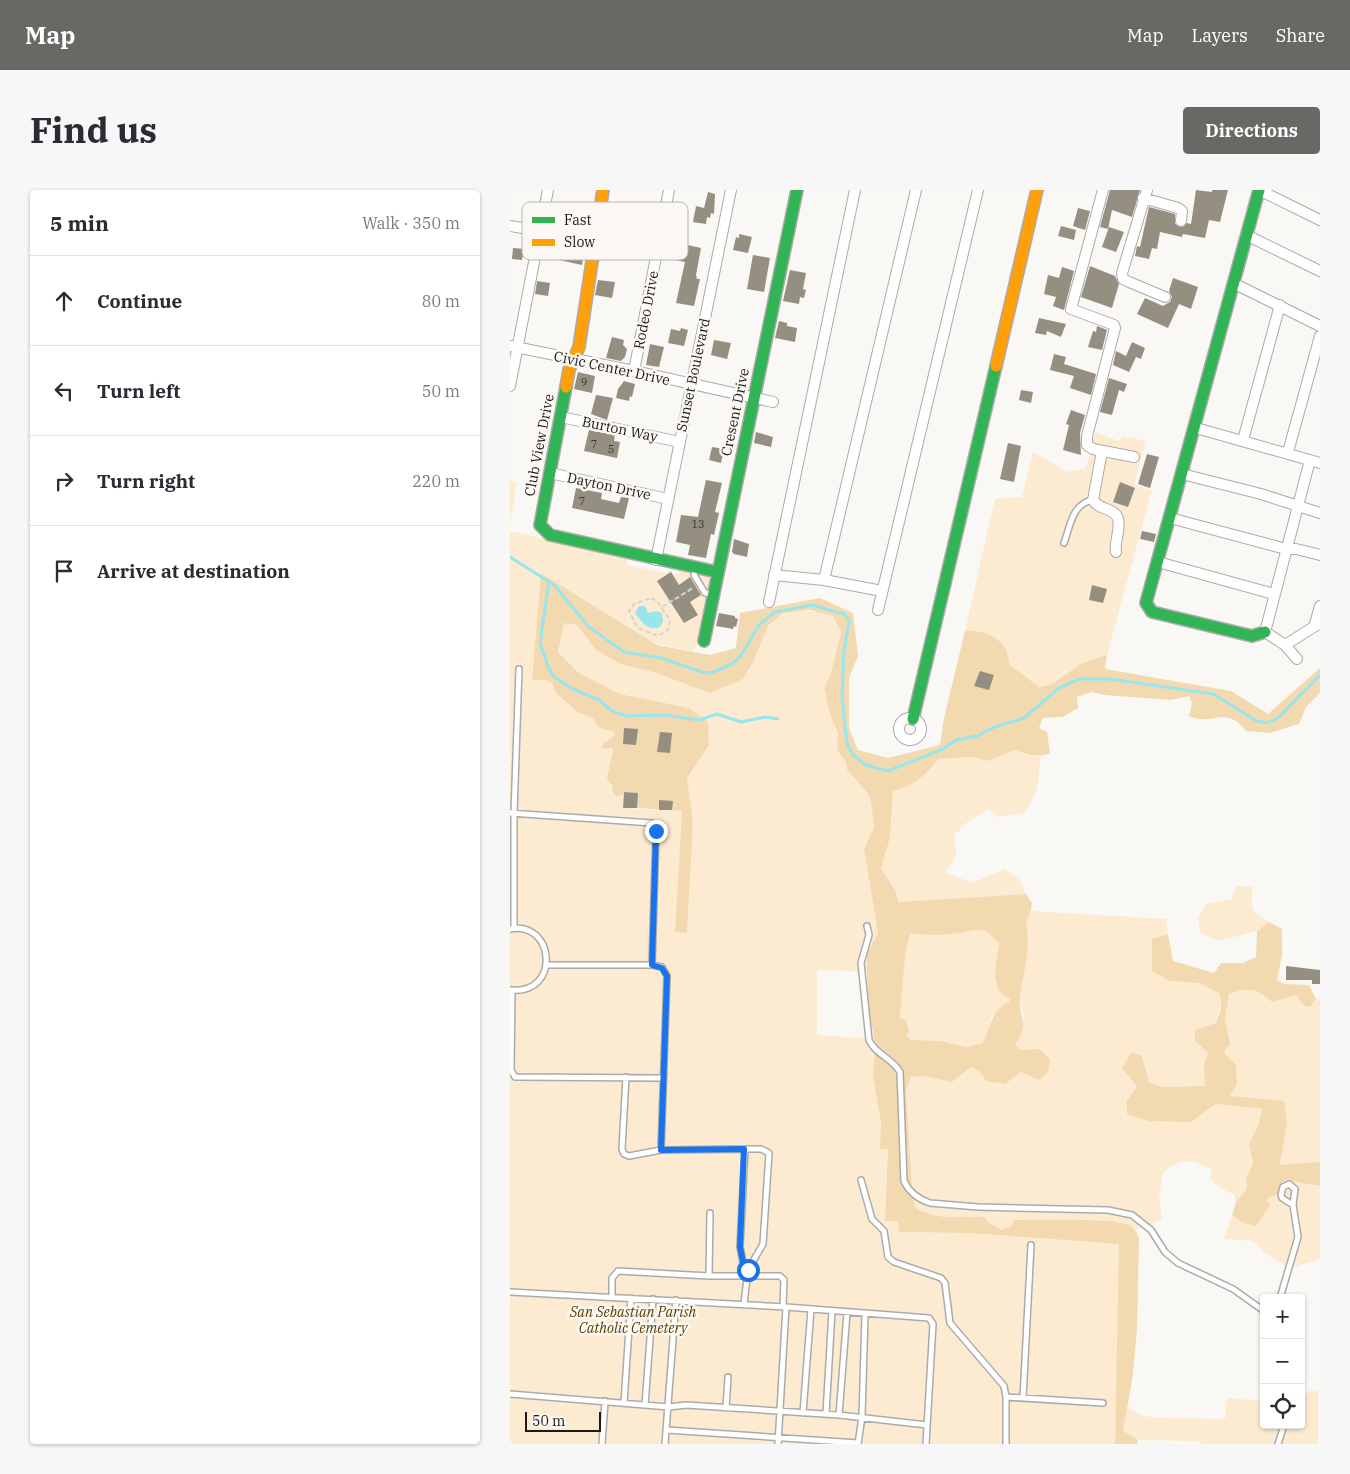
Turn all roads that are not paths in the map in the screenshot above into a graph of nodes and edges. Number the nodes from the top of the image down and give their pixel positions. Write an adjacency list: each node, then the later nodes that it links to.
1 (731, 190): 25 (street, Sunset Boulevard)
2 (797, 190): 27 (street, Cresent Drive)
3 (856, 190): 52 (street)
4 (916, 190): 53 (street)
5 (978, 190): 54 (street)
6 (1037, 190): 66 (street)
7 (1103, 190): 33 (street)
8 (1259, 190): 10 (street); 12 (street)
9 (1145, 194): 11 (street); 18 (street)
10 (1320, 220)
11 (1182, 221)
12 (1246, 235): 16 (street); 17 (street)
13 (534, 260): 22 (street)
14 (591, 260): 23 (street, Club View Drive)
15 (655, 260): 24 (street, Rodeo Drive)
16 (1320, 271)
17 (1235, 284): 19 (street); 30 (street)
18 (1165, 297)
19 (1280, 306): 20 (street); 31 (street)
20 (1320, 326)
21 (1320, 336): 34 (street)
22 (514, 347): 23 (street, Civic Center Drive); 26 (street)
23 (574, 359): 24 (street, Civic Center Drive); 29 (street, Club View Drive)
24 (634, 370): 25 (street, Civic Center Drive)
25 (692, 385): 27 (street, Civic Center Drive); 32 (street, Sunset Boulevard)
26 (510, 386)
27 (753, 398): 28 (street, Civic Center Drive); 51 (street, Cresent Drive)
28 (772, 402)
29 (561, 417): 32 (street, Burton Way); 37 (street, Club View Drive)
30 (1196, 428): 31 (street); 38 (street)
31 (1243, 440): 34 (street)
32 (680, 442): 39 (street, Sunset Boulevard)
33 (1102, 451): 35 (street); 40 (street)
34 (1288, 452): 36 (street)
35 (1134, 457)
36 (1315, 461): 41 (street)
37 (550, 473): 39 (street, Dayton Drive); 48 (street, Club View Drive)
38 (1182, 474): 41 (street); 43 (street)
39 (668, 499): 48 (street, Sunset Boulevard)
40 (1093, 500): 44 (lane); 46 (street)
41 (1299, 507): 42 (street); 45 (street)
42 (1320, 513)
43 (1170, 518): 45 (street); 49 (street)
44 (1064, 543)
45 (1286, 549): 47 (street); 56 (street)
46 (1116, 552)
47 (1320, 554)
48 (656, 560): 50 (street, Club View Drive)
49 (1158, 562): 56 (street); 61 (street)
50 (695, 567): 51 (street, Club View Drive); 55 (lane)
51 (717, 572): 55 (street, Cresent Drive)
52 (774, 574): 53 (street); 57 (street)
53 (824, 580): 54 (street)
54 (882, 591): 59 (street)
55 (713, 594): 62 (street, Cresent Drive)
56 (1274, 594): 61 (street)
57 (769, 602)
58 (1320, 606): 60 (street)
59 (878, 610)
60 (1317, 625): 63 (street)
61 (1265, 632): 63 (street)
62 (704, 641)
63 (1285, 645): 64 (street)
64 (1297, 659)
65 (519, 669): 67 (lane)
66 (913, 719)
67 (512, 813): 69 (lane); 71 (lane)
68 (867, 926): 92 (lane)
69 (512, 928): 70 (lane)
70 (547, 965): 71 (lane); 72 (lane)
71 (652, 965): 75 (lane)
72 (511, 990): 73 (lane)
73 (511, 1014): 74 (lane)
74 (626, 1077): 75 (lane); 77 (lane)
75 (663, 1078): 77 (lane)
76 (744, 1149): 77 (lane); 82 (lane); 82 (lane)
77 (661, 1150)
78 (861, 1180): 99 (lane)
79 (1293, 1205): 85 (lane)
80 (710, 1213): 83 (lane)
81 (1031, 1245): 100 (lane)
82 (748, 1273): 83 (lane); 90 (lane); 91 (lane)
83 (709, 1276): 86 (lane)
84 (510, 1292): 86 (lane)
85 (1281, 1294)
86 (612, 1296): 87 (lane)
87 (631, 1298): 88 (lane); 102 (lane)
88 (653, 1299): 89 (lane); 104 (lane)
89 (676, 1300): 90 (lane); 105 (lane)
90 (744, 1304): 91 (lane)
91 (785, 1306): 93 (lane); 107 (lane)
92 (1260, 1308)
93 (810, 1309): 94 (lane); 108 (lane)
94 (832, 1311): 95 (lane); 109 (lane)
95 (847, 1313): 96 (lane); 110 (lane)
96 (865, 1314): 111 (lane); 112 (lane)
97 (728, 1377): 106 (lane)
98 (510, 1394): 101 (lane)
99 (1006, 1397): 100 (lane); 121 (lane)
100 (1023, 1398): 103 (lane)
101 (605, 1401): 102 (lane); 117 (lane)
102 (624, 1403): 104 (lane)
103 (1103, 1403)
104 (645, 1404): 105 (lane)
105 (669, 1407): 106 (lane); 114 (lane)
106 (726, 1408): 107 (lane)
107 (780, 1412): 108 (lane); 115 (lane)
108 (803, 1413): 109 (lane)
109 (826, 1414): 110 (lane)
110 (839, 1415): 111 (lane)
111 (862, 1417): 112 (lane); 116 (lane)
112 (927, 1426): 120 (lane)
113 (1283, 1429): 122 (lane)
114 (667, 1430): 115 (lane); 118 (lane)
115 (778, 1437): 116 (lane); 119 (lane)
116 (858, 1443)
117 (602, 1444)
118 (666, 1444)
119 (778, 1444)
120 (926, 1444)
121 (1006, 1444)
122 (1278, 1444)

